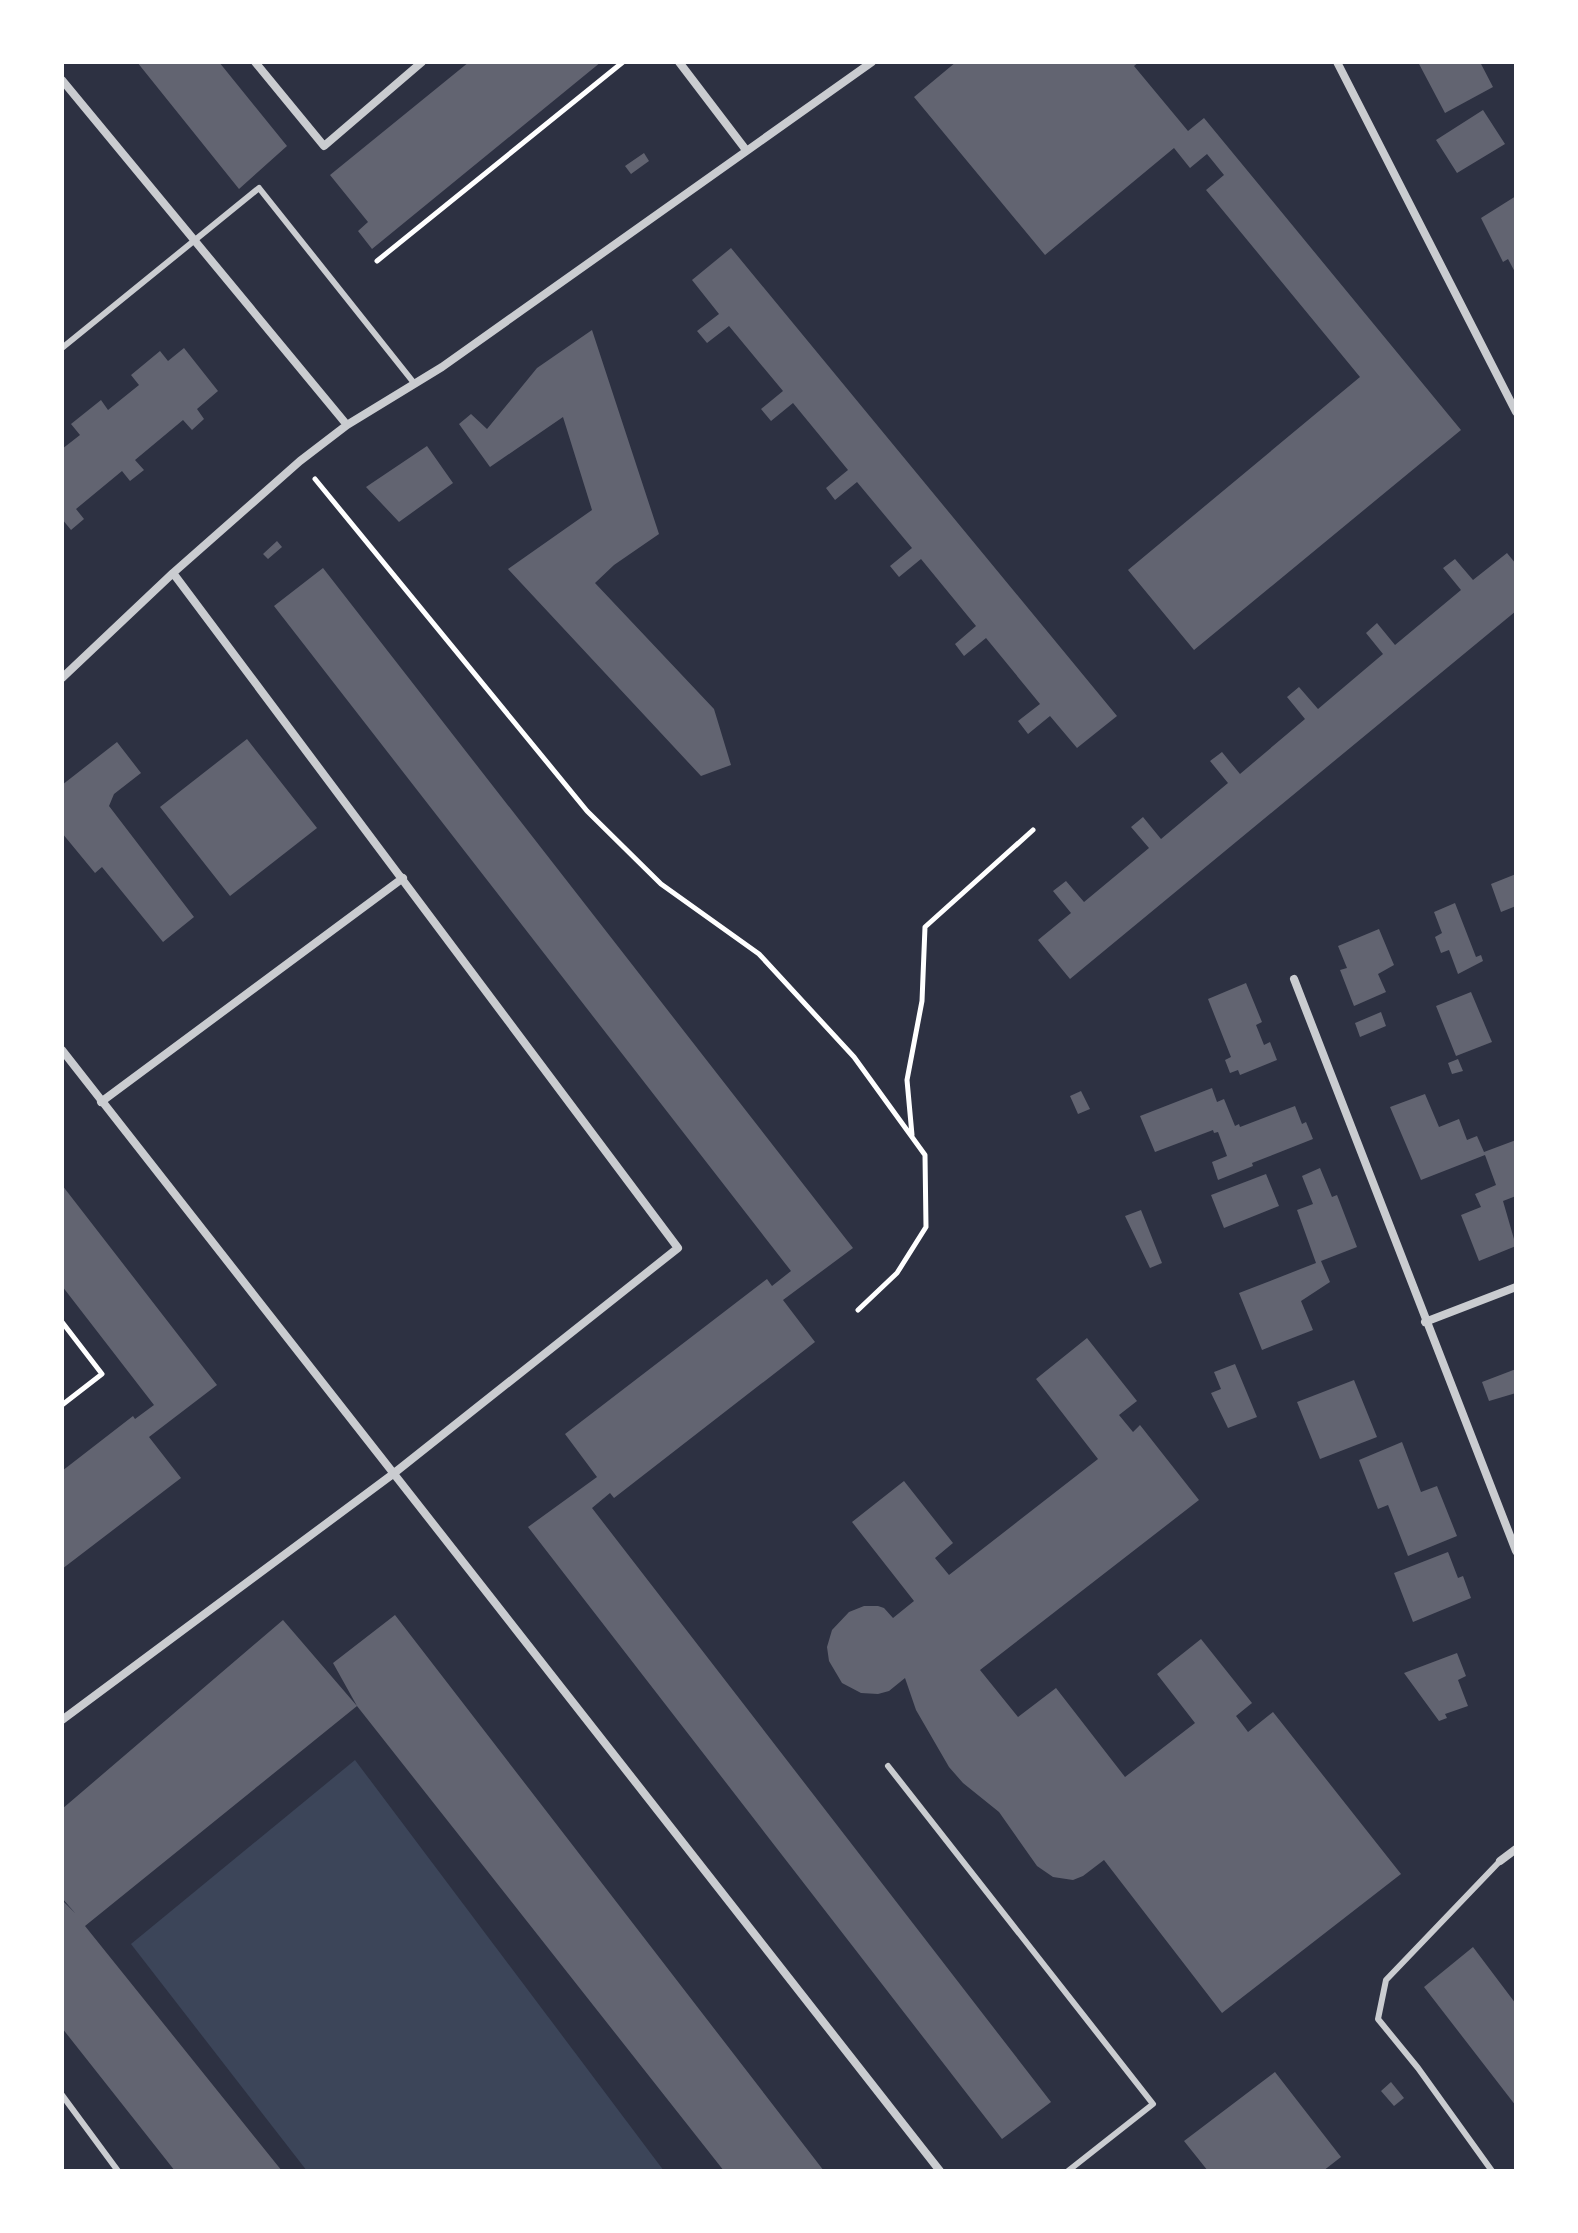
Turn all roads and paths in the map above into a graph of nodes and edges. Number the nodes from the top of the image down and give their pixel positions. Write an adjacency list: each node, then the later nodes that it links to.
1 (255, 62): 2 (street)
2 (422, 62)
3 (623, 62): 10 (path)
4 (679, 62): 8 (street)
5 (872, 62): 8 (street)
6 (1337, 62): 13 (street)
7 (62, 80): 9 (street)
8 (746, 150): 12 (street)
9 (196, 241): 11 (lane); 12 (lane); 14 (street)
10 (377, 261)
11 (62, 348)
12 (414, 383): 14 (street)
13 (1516, 412)
14 (347, 425): 15 (street)
15 (300, 461): 16 (street); 23 (path)
16 (173, 573): 17 (street); 19 (street)
17 (62, 678)
18 (1033, 830): 23 (path)
19 (403, 878): 22 (street); 29 (street)
20 (1294, 979): 27 (street)
21 (62, 1050): 22 (street)
22 (101, 1102): 29 (street)
23 (912, 1136): 25 (path)
24 (1516, 1287): 27 (street)
25 (858, 1310)
26 (62, 1322): 28 (path)
27 (1425, 1322): 30 (street)
28 (62, 1405)
29 (393, 1474): 31 (street); 37 (street)
30 (1516, 1551)
31 (62, 1720)
32 (888, 1766): 38 (lane)
33 (1516, 1849): 34 (street)
34 (1500, 1861): 39 (lane)
35 (62, 2095): 36 (lane)
36 (118, 2171)
37 (940, 2171)
38 (1068, 2171)
39 (1492, 2171)

